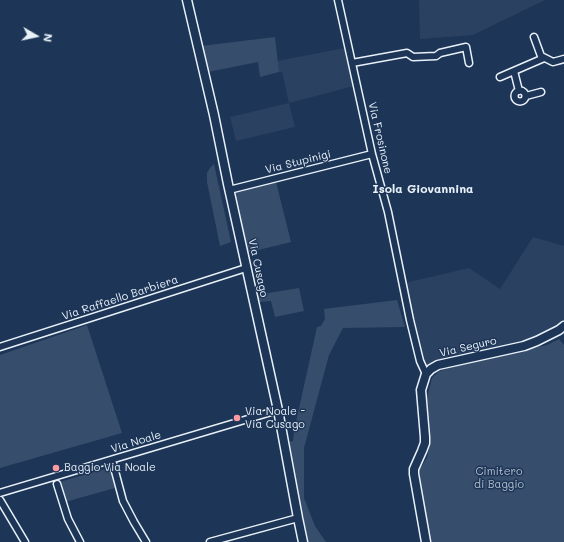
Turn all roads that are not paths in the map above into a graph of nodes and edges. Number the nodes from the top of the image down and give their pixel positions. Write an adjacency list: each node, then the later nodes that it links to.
1 (187, 0): 14 (street, Via Cusago)
2 (338, 0): 6 (street, Via Frosinone)
3 (534, 37): 4 (street)
4 (544, 58): 5 (street); 8 (street)
5 (564, 58)
6 (352, 63): 7 (street); 13 (street, Via Frosinone)
7 (469, 63)
8 (514, 71): 9 (street); 10 (street)
9 (500, 77)
10 (519, 91): 12 (street); 12 (street)
11 (542, 92): 12 (street)
12 (526, 96)
13 (372, 154): 14 (street, Via Stupinigi); 18 (street, Via Frosinone)
14 (229, 190): 15 (street, Via Cusago)
15 (246, 268): 17 (street, Via Raffaello Barbiera); 19 (street, Via Cusago)
16 (564, 326): 18 (street, Via Seguro)
17 (0, 347)
18 (426, 374): 30 (street)
19 (278, 410): 20 (street, Via Noale); 24 (street, Via Cusago)
20 (112, 460): 22 (street, Via Noale); 27 (street)
21 (56, 484): 26 (street)
22 (0, 493)
23 (0, 500): 25 (street)
24 (298, 518): 28 (street); 29 (street, Via Cusago)
25 (25, 542)
26 (80, 542)
27 (146, 542)
28 (210, 542)
29 (303, 542)
30 (426, 542)

